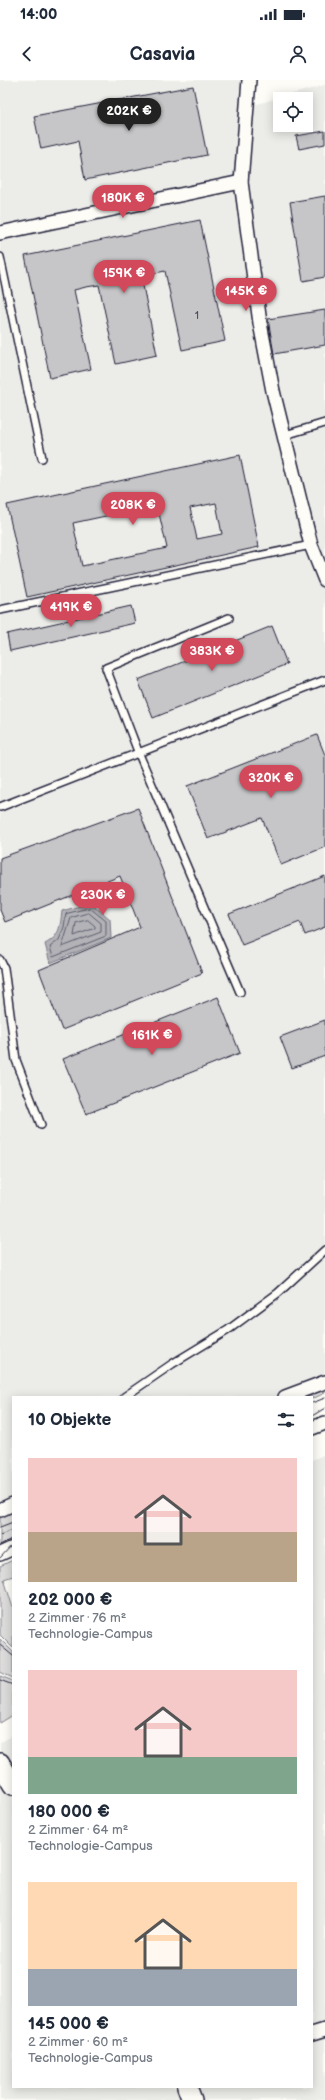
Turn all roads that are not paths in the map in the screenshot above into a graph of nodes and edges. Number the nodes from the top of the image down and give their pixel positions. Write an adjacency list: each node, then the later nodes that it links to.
1 (249, 80): 2 (street)
2 (242, 182): 3 (street); 6 (street)
3 (0, 233)
4 (0, 257): 7 (lane)
5 (325, 423): 6 (lane)
6 (285, 435): 8 (street)
7 (42, 458)
8 (311, 545): 9 (street); 10 (lane)
9 (325, 580)
10 (0, 610)
11 (229, 618): 13 (lane)
12 (325, 680): 13 (lane)
13 (139, 754): 14 (lane); 16 (lane)
14 (0, 807)
15 (0, 960): 17 (lane)
16 (240, 992)
17 (41, 1125)
18 (325, 1250): 20 (lane)
19 (325, 1382): 21 (street)
20 (125, 1396)
21 (288, 1396)
22 (325, 1422): 23 (street)
23 (313, 1428)
24 (12, 1504): 25 (street)
25 (0, 1510)
26 (12, 1548): 27 (street)
27 (0, 1554)
28 (0, 1763): 29 (main road)
29 (12, 1783)
30 (325, 2030): 31 (street)
31 (313, 2034)
32 (187, 2088): 33 (main road)
33 (192, 2100)

